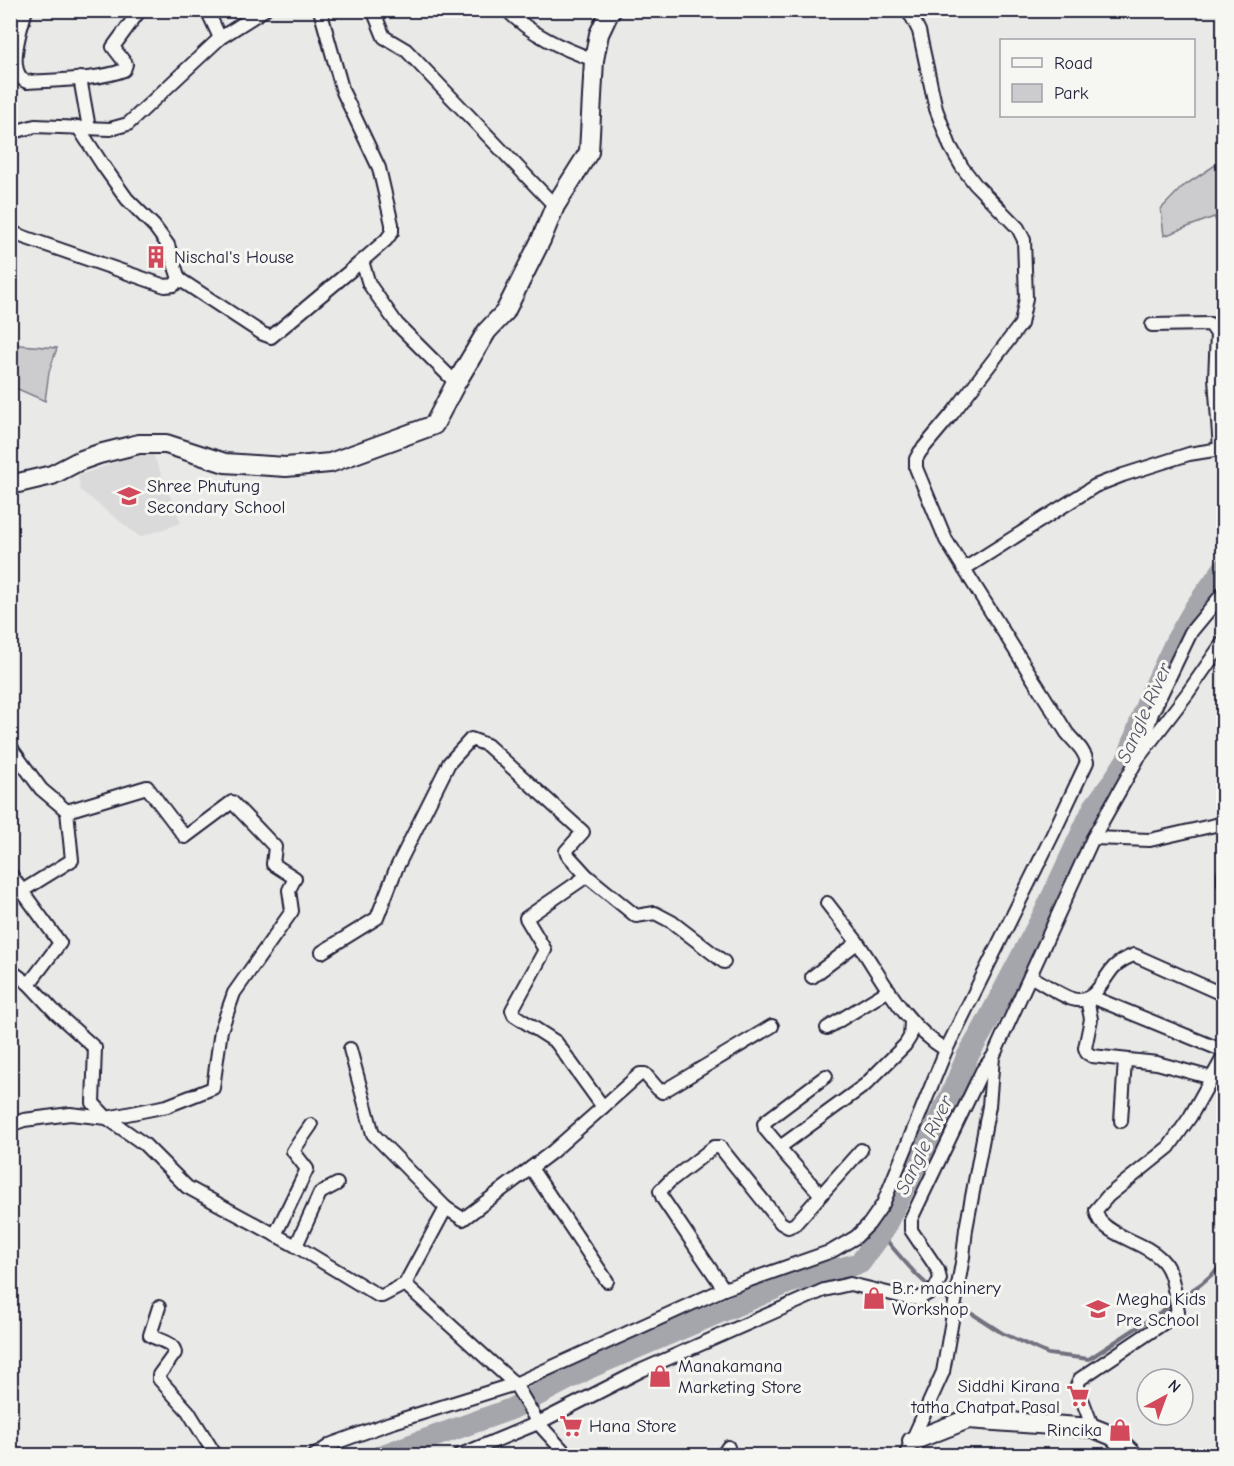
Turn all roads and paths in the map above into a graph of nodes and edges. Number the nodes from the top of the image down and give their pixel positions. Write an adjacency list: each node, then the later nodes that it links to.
1 (26, 10): 12 (street)
2 (140, 10): 12 (street)
3 (207, 10): 10 (street)
4 (264, 10): 10 (street)
5 (320, 10): 17 (street)
6 (373, 10): 15 (street)
7 (507, 10): 11 (street)
8 (612, 10): 11 (street)
9 (906, 10): 22 (street)
10 (220, 38): 13 (street)
11 (594, 60): 15 (street)
12 (80, 78): 13 (street)
13 (83, 128): 14 (street); 18 (street)
14 (10, 134)
15 (555, 206): 20 (street)
16 (10, 231): 18 (street)
17 (362, 261): 18 (street); 20 (street)
18 (179, 279)
19 (1152, 324): 22 (street)
20 (456, 383): 21 (street)
21 (10, 485)
22 (964, 569): 50 (street)
23 (1224, 592): 26 (street)
24 (1224, 641): 26 (street)
25 (10, 744): 27 (street)
26 (1138, 758): 29 (street)
27 (67, 811): 34 (street); 58 (street)
28 (1224, 823): 29 (street)
29 (1093, 838): 40 (street)
30 (10, 873): 34 (street)
31 (1224, 874): 33 (street)
32 (587, 876): 37 (street); 38 (street); 57 (street)
33 (1224, 883)
34 (22, 891): 42 (street)
35 (827, 903): 36 (street)
36 (857, 943): 41 (street); 43 (street)
37 (322, 952)
38 (724, 962)
39 (10, 970): 42 (street)
40 (1030, 976): 45 (street); 53 (street)
41 (812, 977)
42 (29, 984): 58 (street)
43 (889, 990): 46 (street); 48 (street)
44 (1224, 995): 45 (street)
45 (1089, 998): 51 (street); 54 (street)
46 (911, 1022): 50 (street); 62 (street)
47 (772, 1026): 57 (street)
48 (827, 1028)
49 (350, 1049): 67 (street)
50 (946, 1050): 72 (street)
51 (1224, 1051)
52 (1224, 1056): 56 (street)
53 (993, 1057): 75 (street); 77 (street)
54 (1125, 1060): 56 (street); 59 (street)
55 (826, 1076): 62 (street)
56 (1212, 1078): 76 (street)
57 (603, 1107): 64 (street)
58 (107, 1118): 60 (street); 68 (street)
59 (1121, 1121)
60 (10, 1125)
61 (310, 1125): 68 (street)
62 (780, 1147): 66 (street)
63 (861, 1150): 66 (street)
64 (531, 1168): 67 (street); 70 (street)
65 (337, 1184): 69 (street)
66 (821, 1195): 72 (street)
67 (446, 1208): 71 (street)
68 (275, 1235): 69 (street)
69 (296, 1246): 71 (street)
70 (607, 1281)
71 (405, 1284): 74 (street)
72 (724, 1289): 74 (street)
73 (159, 1306): 78 (street)
74 (517, 1388): 75 (street); 79 (street)
75 (536, 1420): 80 (street); 81 (street)
76 (1093, 1428): 77 (street); 82 (street)
77 (908, 1448)
78 (216, 1455)
79 (314, 1455)
80 (463, 1455)
81 (568, 1455)
82 (1134, 1455)

